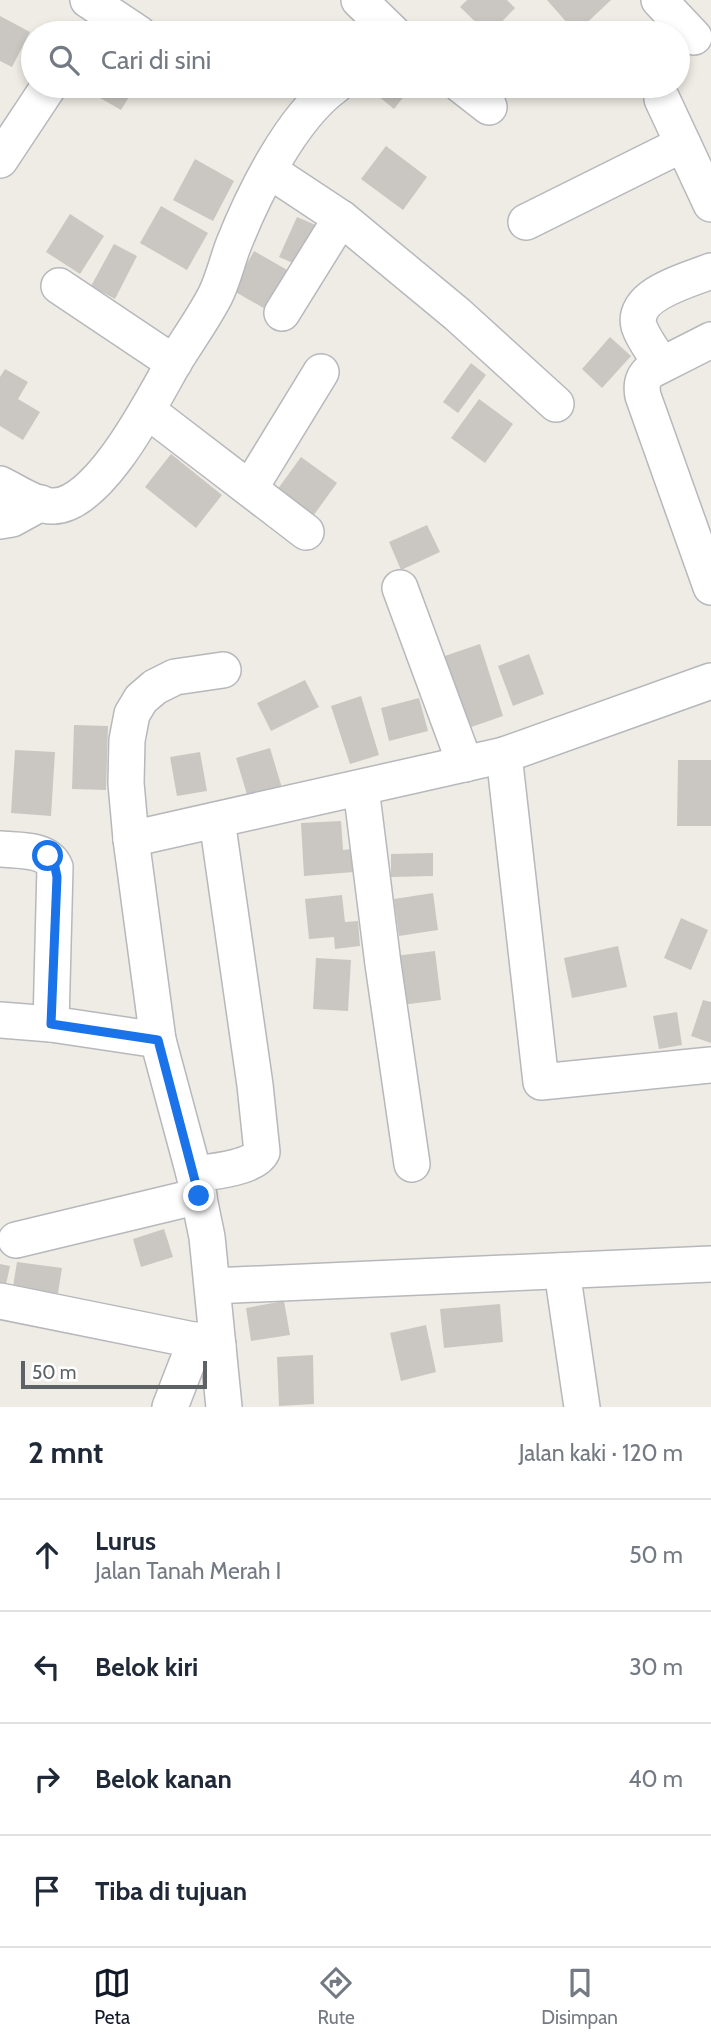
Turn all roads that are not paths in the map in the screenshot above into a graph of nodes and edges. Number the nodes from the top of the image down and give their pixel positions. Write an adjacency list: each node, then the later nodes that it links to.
1 (359, 0): 5 (street)
2 (659, 0): 6 (street)
3 (90, 14): 4 (street)
4 (108, 21)
5 (379, 21)
6 (679, 21)
7 (690, 33): 8 (street)
8 (694, 37)
9 (41, 98): 15 (street)
10 (322, 98): 16 (street)
11 (477, 98): 13 (street)
12 (662, 99): 14 (street)
13 (489, 107)
14 (683, 144): 17 (street); 19 (street)
15 (0, 160)
16 (270, 171): 18 (street); 24 (street)
17 (711, 204)
18 (341, 218): 22 (street); 27 (street)
19 (526, 222)
20 (711, 271): 25 (street)
21 (60, 286): 24 (street)
22 (282, 313)
23 (711, 340): 25 (street)
24 (174, 363): 28 (street)
25 (661, 364): 34 (street)
26 (321, 372): 30 (street)
27 (556, 404)
28 (148, 411): 30 (street); 31 (street)
29 (0, 484): 31 (street)
30 (250, 488): 33 (street)
31 (41, 503): 32 (street)
32 (0, 521)
33 (306, 532)
34 (711, 587)
35 (400, 588): 39 (street)
36 (223, 670): 42 (street)
37 (711, 681): 38 (street)
38 (504, 755): 39 (street); 47 (street)
39 (465, 764): 40 (street)
40 (361, 788): 41 (street); 48 (street)
41 (217, 820): 42 (street); 49 (street)
42 (131, 839): 46 (street)
43 (0, 849): 45 (street)
44 (1, 1024): 45 (street)
45 (51, 1024): 46 (street)
46 (158, 1040): 49 (street)
47 (711, 1065)
48 (412, 1164)
49 (197, 1185): 50 (street); 53 (street)
50 (16, 1240)
51 (711, 1264): 52 (street)
52 (562, 1271): 53 (street); 58 (street)
53 (213, 1286): 55 (street)
54 (0, 1301): 55 (street)
55 (207, 1342): 56 (street); 57 (street)
56 (170, 1407)
57 (224, 1407)
58 (582, 1407)

